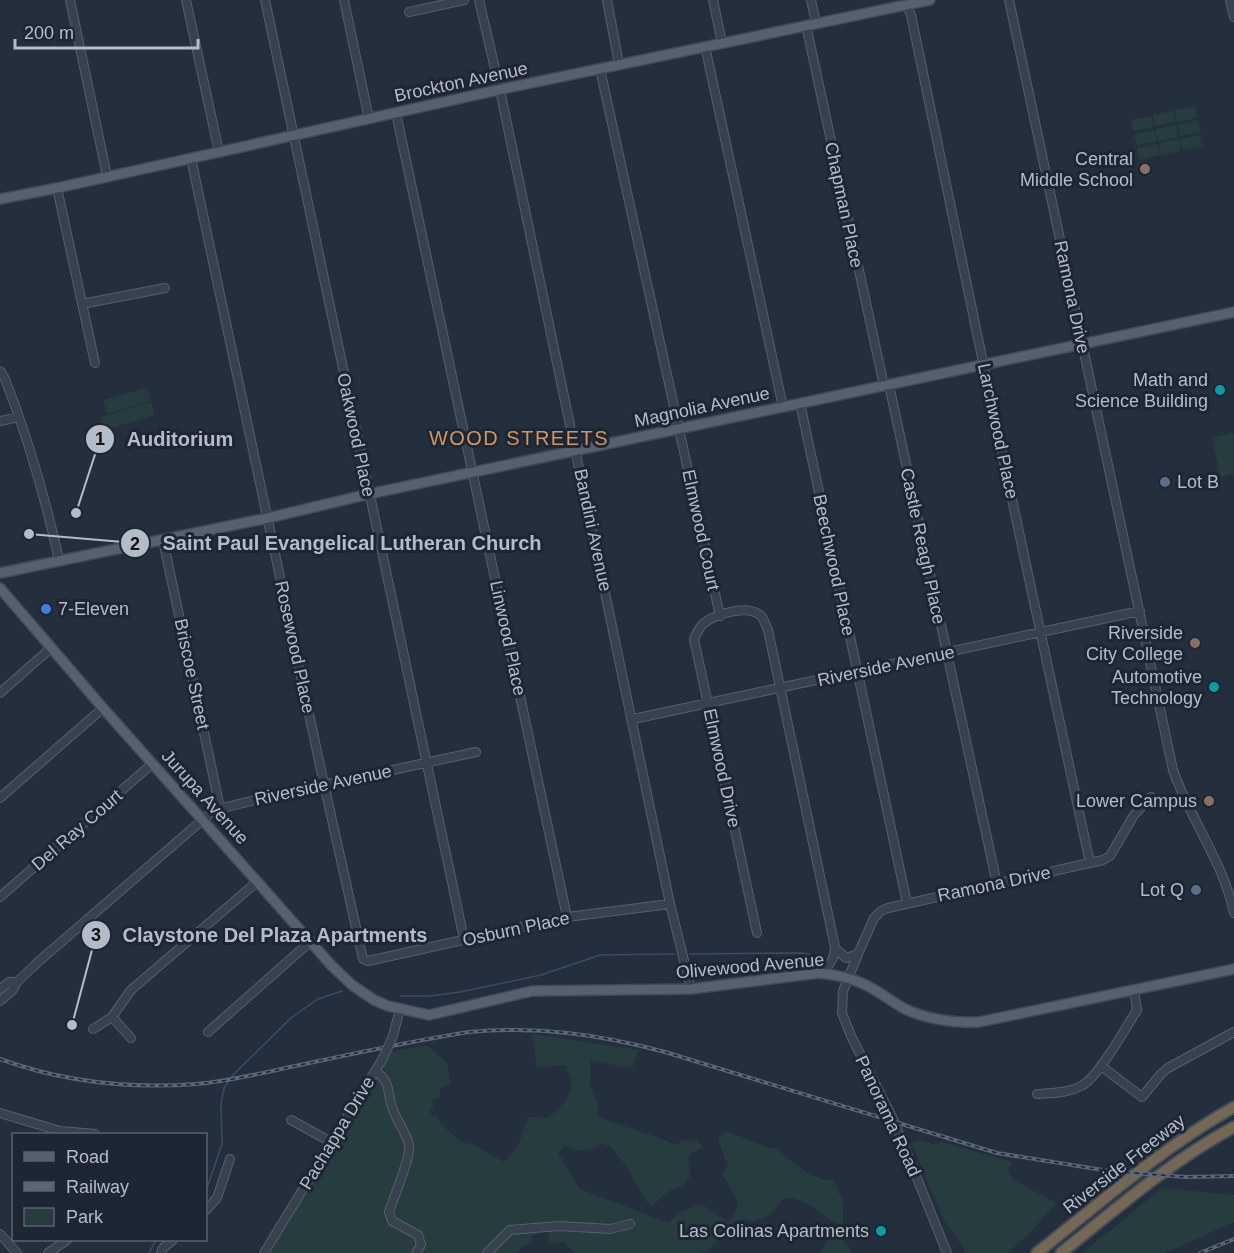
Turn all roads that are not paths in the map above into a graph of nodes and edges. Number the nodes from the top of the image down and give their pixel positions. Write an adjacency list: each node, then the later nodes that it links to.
1 (70, 0): 27 (street)
2 (186, 0): 25 (street)
3 (265, 0): 24 (street, Oakwood Place)
4 (344, 0): 23 (street)
5 (464, 0): 14 (street)
6 (479, 0): 21 (street, Bandini Avenue)
7 (607, 0): 19 (street)
8 (713, 0): 17 (street)
9 (812, 0): 16 (street, Chapman Place)
10 (930, 0): 13 (main road, Brockton Avenue)
11 (1009, 0): 33 (street, Ramona Drive)
12 (1230, 0): 15 (street)
13 (905, 2): 16 (main road, Brockton Avenue); 35 (street, Larchwood Place)
14 (409, 12)
15 (1234, 17)
16 (811, 24): 17 (main road, Brockton Avenue); 37 (street, Chapman Place)
17 (722, 43): 18 (main road, Brockton Avenue)
18 (705, 46): 19 (main road, Brockton Avenue); 39 (street)
19 (620, 64): 20 (main road, Brockton Avenue)
20 (600, 69): 21 (main road, Brockton Avenue); 42 (street, Elmwood Court)
21 (500, 90): 22 (main road, Brockton Avenue); 43 (street, Bandini Avenue)
22 (396, 113): 23 (main road, Brockton Avenue); 44 (street, Linwood Place)
23 (369, 119): 24 (main road, Brockton Avenue)
24 (294, 134): 25 (main road, Brockton Avenue); 45 (street, Oakwood Place)
25 (219, 152): 26 (main road, Brockton Avenue)
26 (191, 158): 27 (main road, Brockton Avenue); 46 (street, Rosewood Place)
27 (107, 176): 28 (main road, Brockton Avenue)
28 (57, 188): 29 (main road, Brockton Avenue); 31 (street)
29 (0, 199)
30 (165, 288): 31 (street)
31 (82, 304): 34 (street)
32 (1234, 312): 33 (main road, Magnolia Avenue)
33 (1082, 344): 35 (main road, Magnolia Avenue); 51 (street, Ramona Drive)
34 (95, 363)
35 (984, 364): 37 (main road, Magnolia Avenue); 53 (street, Larchwood Place)
36 (0, 371): 40 (street)
37 (886, 385): 38 (main road, Magnolia Avenue); 55 (street, Castle Reagh Place)
38 (800, 403): 39 (main road, Magnolia Avenue); 56 (street, Beechwood Place)
39 (783, 407): 42 (main road, Magnolia Avenue)
40 (19, 417): 41 (street); 48 (street)
41 (0, 422)
42 (678, 429): 43 (main road, Magnolia Avenue); 52 (street, Elmwood Court)
43 (576, 451): 44 (main road, Magnolia Avenue); 61 (street, Bandini Avenue)
44 (473, 473): 45 (main road, Magnolia Avenue); 77 (street, Linwood Place)
45 (369, 494): 46 (main road, Magnolia Avenue); 64 (street, Oakwood Place)
46 (268, 518): 47 (main road, Magnolia Avenue); 65 (street, Rosewood Place)
47 (163, 540): 48 (main road, Magnolia Avenue); 68 (street, Briscoe Street)
48 (59, 561): 49 (main road, Magnolia Avenue)
49 (0, 573)
50 (0, 588): 54 (main road, Jurupa Avenue)
51 (1140, 611): 53 (street, Riverside Avenue); 76 (street, Ramona Drive)
52 (720, 616): 57 (street, Elmwood Court); 59 (street, Elmwood Drive)
53 (1041, 633): 55 (street, Riverside Avenue); 70 (street, Larchwood Place)
54 (51, 648): 58 (street); 60 (main road, Jurupa Avenue)
55 (946, 653): 56 (street, Riverside Avenue); 72 (street, Castle Reagh Place)
56 (856, 673): 57 (street, Riverside Avenue); 74 (street, Beechwood Place)
57 (779, 688): 59 (street, Riverside Avenue); 81 (street, Elmwood Court)
58 (0, 693)
59 (708, 705): 61 (street, Riverside Avenue); 78 (street, Elmwood Drive)
60 (103, 708): 63 (main road, Jurupa Avenue); 67 (street)
61 (633, 719): 75 (street, Bandini Avenue)
62 (476, 752): 64 (street, Riverside Avenue)
63 (153, 763): 69 (main road, Jurupa Avenue); 73 (street, Del Ray Court)
64 (427, 763): 65 (street, Riverside Avenue); 79 (street, Oakwood Place)
65 (324, 786): 68 (street, Riverside Avenue); 83 (street, Rosewood Place)
66 (1151, 797): 70 (street, Ramona Drive)
67 (0, 798)
68 (220, 808): 69 (street, Riverside Avenue)
69 (203, 819): 71 (main road, Jurupa Avenue); 87 (street, Riverside Avenue)
70 (1090, 863): 72 (street, Ramona Drive)
71 (258, 881): 80 (main road, Jurupa Avenue); 93 (street)
72 (997, 884): 74 (street, Ramona Drive)
73 (0, 897)
74 (907, 903): 82 (street, Ramona Drive)
75 (670, 904): 77 (street, Osburn Place); 89 (street, Bandini Avenue)
76 (1234, 913)
77 (567, 917): 79 (street, Osburn Place)
78 (757, 933)
79 (465, 939): 83 (street, Osburn Place)
80 (311, 941): 92 (main road, Jurupa Avenue); 95 (street)
81 (835, 947): 82 (street); 85 (street)
82 (858, 954): 86 (street, Ramona Drive)
83 (363, 959)
84 (1234, 969): 90 (main road, Olivewood Avenue)
85 (819, 973): 86 (main road, Olivewood Avenue); 89 (main road, Olivewood Avenue)
86 (848, 978): 90 (main road, Olivewood Avenue); 119 (street, Panorama Road)
87 (17, 982): 88 (street, Riverside Avenue); 91 (street, Riverside Avenue)
88 (0, 989)
89 (691, 989): 92 (main road, Olivewood Avenue)
90 (1134, 990): 98 (street)
91 (0, 1001)
92 (400, 1009): 99 (street, Pachappa Drive, bridge)
93 (112, 1017): 94 (street); 97 (street)
94 (93, 1029)
95 (208, 1032)
96 (1234, 1032): 98 (street)
97 (131, 1038)
98 (1101, 1065): 100 (street)
99 (376, 1071): 106 (street, Pachappa Drive); 117 (street)
100 (1037, 1094)
101 (1234, 1107): 120 (highway, Riverside Freeway)
102 (0, 1113): 105 (street)
103 (291, 1120): 106 (street)
104 (1234, 1127): 121 (highway, Riverside Freeway)
105 (60, 1133)
106 (331, 1142): 116 (street, Pachappa Drive)
107 (230, 1159): 108 (street)
108 (207, 1209)
109 (630, 1224): 118 (street)
110 (0, 1234): 113 (street)
111 (64, 1241): 114 (street)
112 (171, 1241): 115 (street)
113 (17, 1253)
114 (48, 1253)
115 (161, 1253)
116 (264, 1253)
117 (416, 1253)
118 (487, 1253)
119 (947, 1253)
120 (1037, 1253)
121 (1061, 1253)

